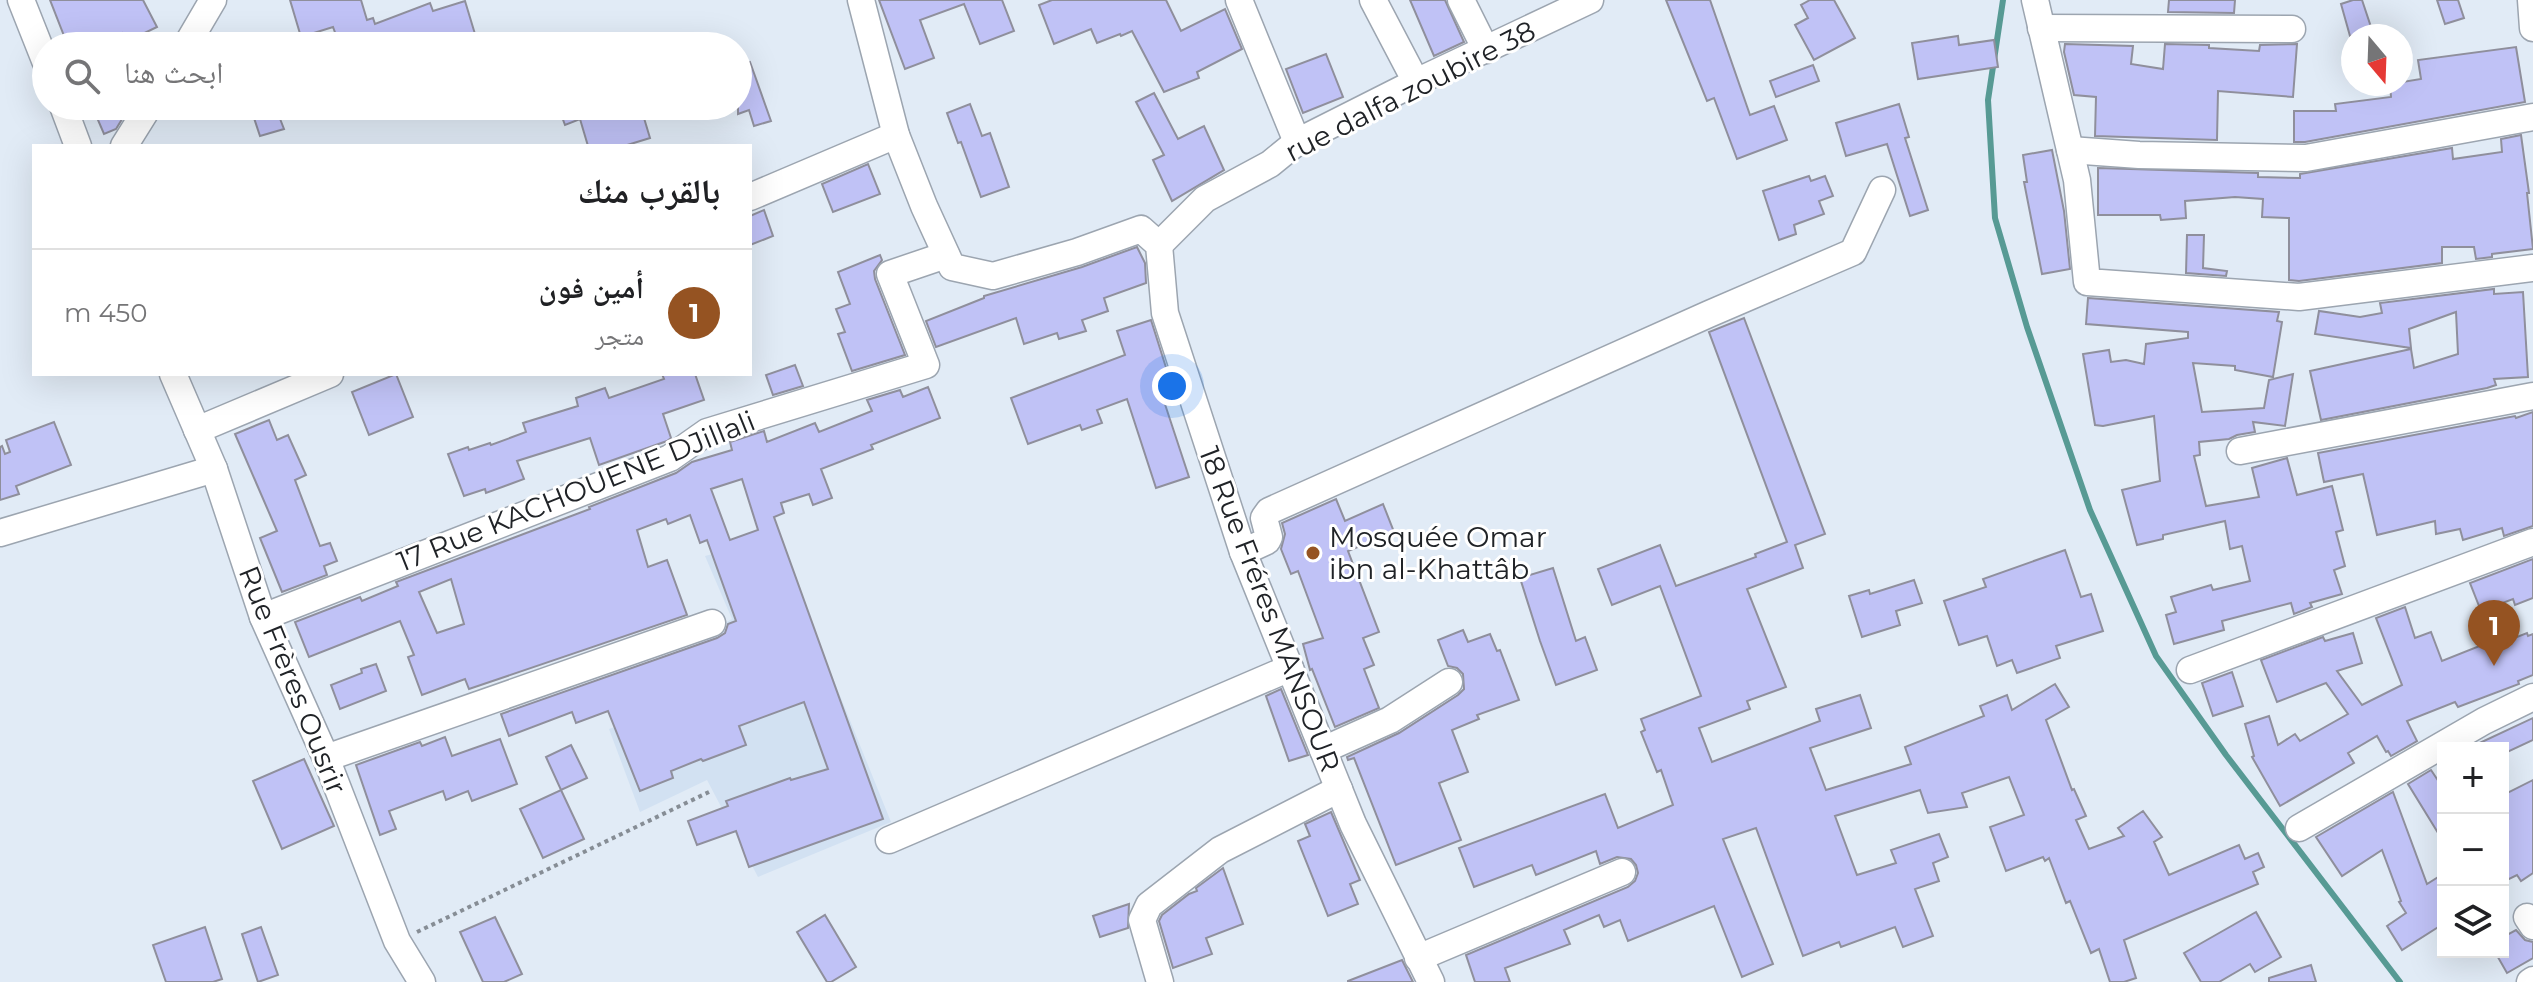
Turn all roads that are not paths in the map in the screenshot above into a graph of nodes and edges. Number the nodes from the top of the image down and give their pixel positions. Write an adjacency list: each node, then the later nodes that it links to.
1 (21, 0): 14 (street)
2 (213, 0): 15 (street)
3 (861, 0): 21 (street)
4 (1239, 0): 22 (street)
5 (1373, 0): 17 (street)
6 (1461, 0): 16 (street)
7 (1590, 0): 10 (street, rue dalfa zoubire 38)
8 (2035, 0): 11 (street)
9 (2531, 0): 12 (street)
10 (1544, 10): 16 (street, rue dalfa zoubire 38)
11 (2041, 28): 13 (street); 25 (street)
12 (2533, 28)
13 (2292, 29)
14 (34, 32)
15 (194, 32)
16 (1486, 50): 17 (street, rue dalfa zoubire 38)
17 (1416, 82): 22 (street, rue dalfa zoubire 38)
18 (2533, 117): 25 (street)
19 (68, 120): 23 (street)
20 (140, 120): 24 (street)
21 (896, 135): 27 (street); 29 (street)
22 (1297, 142): 28 (street, rue dalfa zoubire 38)
23 (77, 144)
24 (125, 144)
25 (2070, 150): 30 (street)
26 (1882, 190): 39 (street)
27 (752, 196)
28 (1159, 245): 29 (street); 39 (street, 18 Rue Fréres MANSOUR)
29 (946, 255): 40 (street, 17 Rue KACHOUENE DJillali)
30 (2533, 268)
31 (174, 376): 34 (street, Rue Frères Ousrir)
32 (325, 376): 34 (street)
33 (2533, 396): 35 (street)
34 (197, 430): 36 (street, Rue Frères Ousrir)
35 (2240, 451)
36 (214, 469): 37 (street); 40 (street, Rue Frères Ousrir)
37 (0, 533)
38 (2533, 542): 43 (street)
39 (1243, 552): 42 (street, 18 Rue Fréres MANSOUR)
40 (263, 617): 47 (street, Rue Frères Ousrir)
41 (712, 623): 47 (street)
42 (1290, 668): 46 (street, 18 Rue Fréres MANSOUR); 50 (street)
43 (2190, 670)
44 (1449, 682): 46 (street)
45 (2533, 697): 49 (street)
46 (1323, 750): 48 (street, 18 Rue Fréres MANSOUR)
47 (326, 758): 53 (street, Rue Frères Ousrir)
48 (1339, 789): 52 (street, 18 Rue Fréres MANSOUR); 54 (street)
49 (2299, 828)
50 (889, 840)
51 (1622, 872): 52 (street)
52 (1418, 958): 55 (street, 18 Rue Fréres MANSOUR)
53 (422, 982)
54 (1160, 982)
55 (1431, 982)

